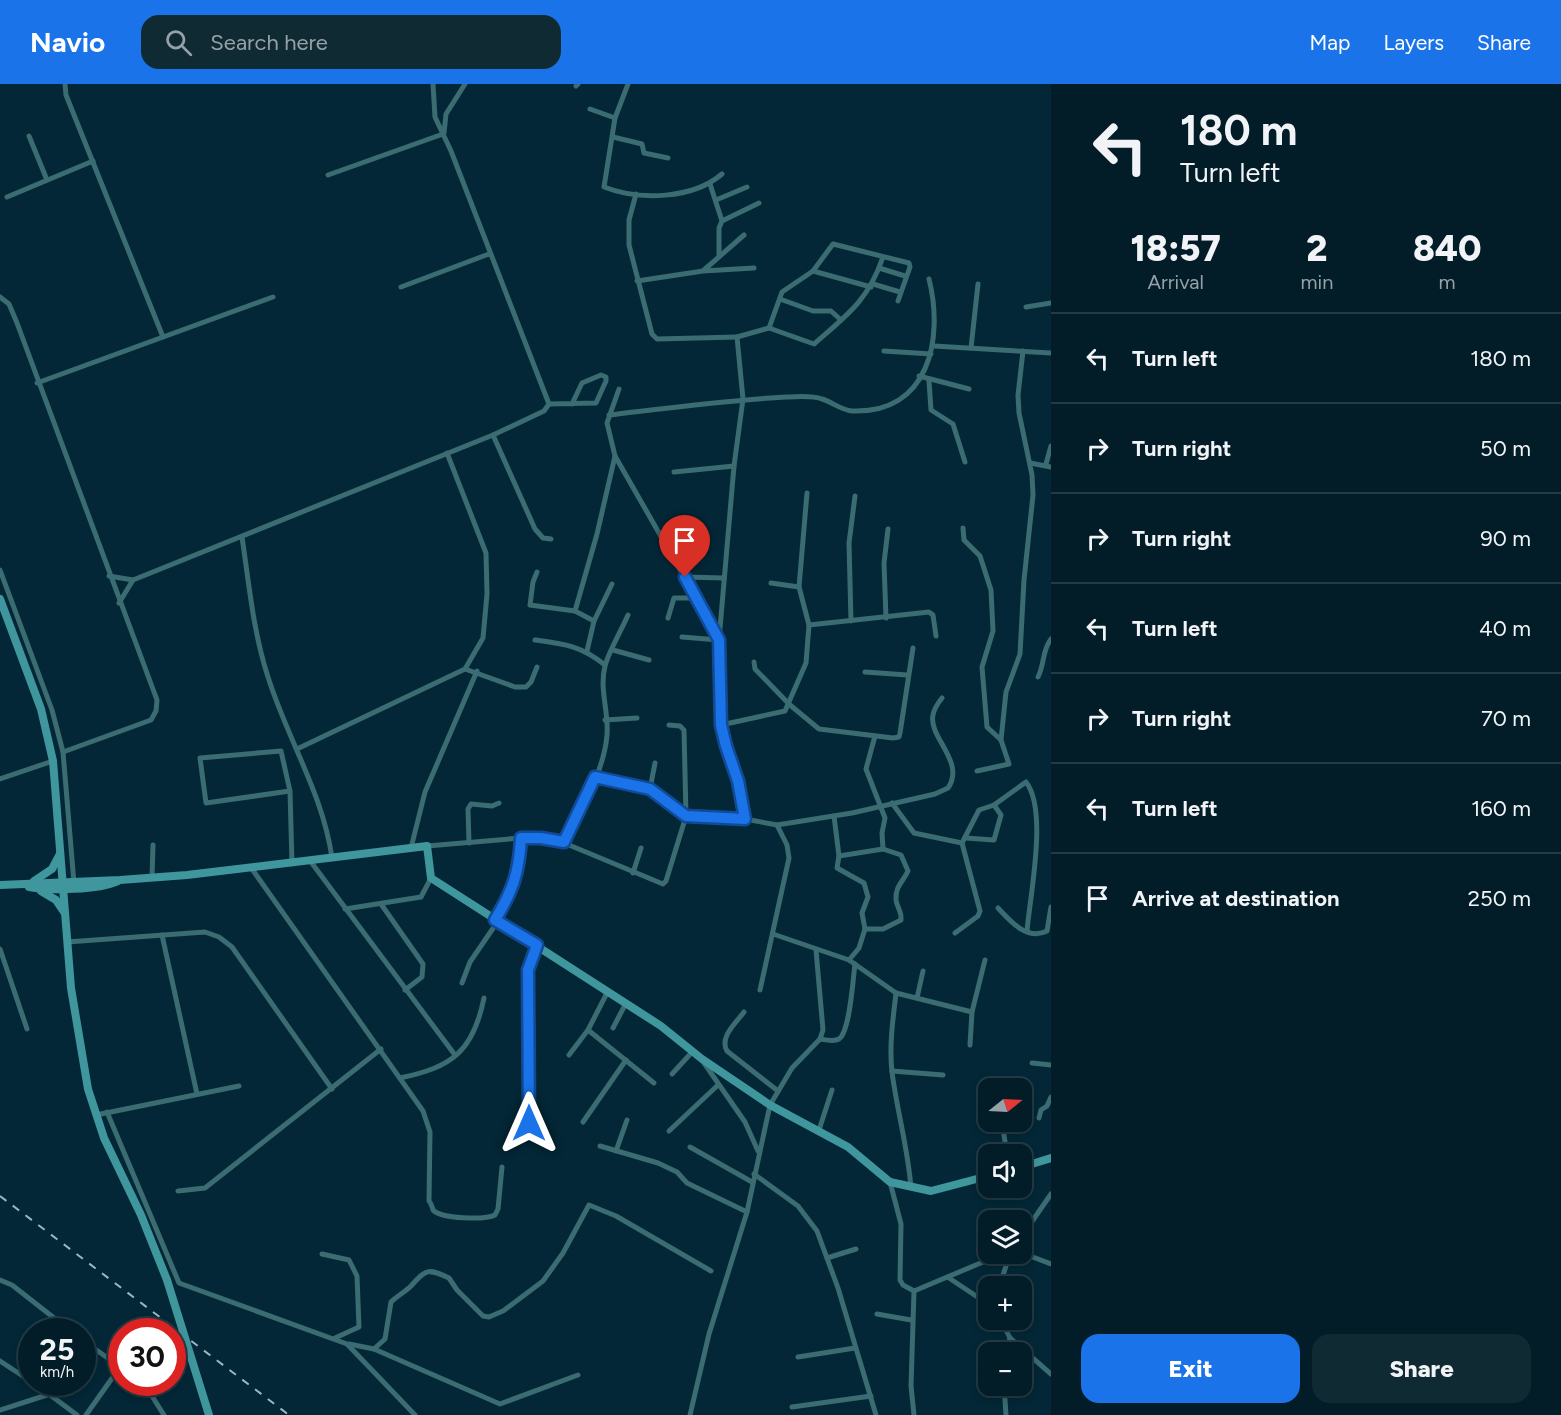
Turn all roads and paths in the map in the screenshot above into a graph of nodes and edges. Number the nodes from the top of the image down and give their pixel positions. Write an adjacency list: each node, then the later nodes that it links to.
1 (65, 84): 11 (street)
2 (433, 84): 7 (street)
3 (465, 84): 7 (street)
4 (628, 84): 6 (street)
5 (590, 109): 6 (street)
6 (615, 118): 9 (street)
7 (444, 134): 13 (street); 23 (street)
8 (29, 136): 14 (street)
9 (613, 137): 10 (street); 17 (street)
10 (668, 158)
11 (93, 161): 14 (street); 45 (street)
12 (722, 174): 15 (street)
13 (328, 175)
14 (48, 180): 18 (street)
15 (710, 184): 17 (street); 19 (street)
16 (747, 187): 19 (street)
17 (636, 194): 32 (street)
18 (7, 197)
19 (716, 201): 21 (street)
20 (759, 203): 21 (street)
21 (722, 221): 24 (street)
22 (744, 235): 24 (street)
23 (489, 254): 35 (street); 59 (street)
24 (719, 256): 28 (street)
25 (883, 257): 27 (street); 29 (street); 30 (street)
26 (754, 268): 28 (street)
27 (879, 268): 30 (street); 33 (street)
28 (703, 271): 32 (street)
29 (813, 272): 33 (street); 39 (street)
30 (905, 276): 36 (street)
31 (929, 279): 47 (street)
32 (637, 281): 46 (street)
33 (872, 285): 36 (street); 43 (street)
34 (978, 285): 48 (street)
35 (401, 287)
36 (900, 292): 40 (street)
37 (0, 297): 55 (street)
38 (273, 297): 45 (street)
39 (780, 299): 43 (street); 44 (street)
40 (898, 301)
41 (1051, 303): 42 (street)
42 (1026, 307)
43 (841, 320): 44 (street)
44 (769, 328): 46 (street)
45 (163, 337): 55 (street)
46 (737, 337): 58 (street)
47 (934, 346): 48 (street); 52 (street)
48 (971, 348): 50 (street)
49 (884, 351): 52 (street)
50 (1023, 351): 51 (street); 67 (street)
51 (1051, 353)
52 (931, 354): 53 (street)
53 (919, 376): 54 (street); 58 (street)
54 (929, 381): 56 (street); 66 (street)
55 (37, 383): 79 (street)
56 (969, 388)
57 (619, 389): 61 (street)
58 (743, 399): 61 (street); 69 (street)
59 (549, 404): 60 (street); 62 (street)
60 (572, 404): 60 (street)
61 (609, 414): 65 (street)
62 (493, 435): 64 (street); 76 (street)
63 (1051, 446): 68 (street)
64 (447, 453): 75 (street); 109 (street)
65 (615, 456): 80 (street); 89 (street)
66 (965, 462)
67 (1029, 463): 68 (street); 122 (street)
68 (1048, 465)
69 (734, 466): 70 (street); 81 (street)
70 (674, 472)
71 (807, 493): 85 (street)
72 (855, 496): 94 (street)
73 (963, 528): 122 (street)
74 (888, 529): 92 (street)
75 (242, 537): 82 (street); 123 (street)
76 (550, 539)
77 (0, 570): 108 (street)
78 (537, 572): 89 (street)
79 (109, 576): 82 (street); 88 (street)
80 (685, 577): 81 (street); 86 (street)
81 (724, 578): 100 (street)
82 (133, 580): 88 (street)
83 (771, 583): 85 (street)
84 (612, 584): 93 (street)
85 (799, 586): 95 (street)
86 (697, 598): 91 (street); 100 (street)
87 (0, 599): 112 (main road)
88 (119, 603): 124 (street)
89 (575, 611): 93 (street)
90 (628, 615): 102 (street)
91 (668, 618)
92 (886, 618): 94 (street); 96 (street)
93 (594, 621): 103 (street)
94 (851, 621): 95 (street)
95 (809, 625): 116 (street)
96 (936, 636)
97 (682, 637): 100 (street)
98 (1051, 639): 114 (street)
99 (535, 640): 103 (street)
100 (719, 640): 120 (street)
101 (913, 648): 113 (street)
102 (613, 650): 104 (street); 106 (street)
103 (587, 651): 106 (street)
104 (649, 660)
105 (754, 662): 116 (street)
106 (605, 665): 118 (street)
107 (537, 667): 110 (street)
108 (37, 669): 112 (street); 124 (street)
109 (465, 669): 110 (street); 123 (street)
110 (477, 671): 146 (street)
111 (865, 672): 113 (street)
112 (27, 673): 125 (main road)
113 (907, 675): 121 (street)
114 (1038, 677)
115 (942, 698): 133 (street)
116 (790, 705): 120 (street); 121 (street)
117 (637, 718): 118 (street)
118 (605, 720): 128 (street)
119 (669, 725): 136 (street)
120 (721, 725): 138 (street)
121 (875, 736): 134 (street)
122 (1001, 740): 127 (street)
123 (297, 749): 151 (street)
124 (63, 752): 161 (street)
125 (53, 761): 129 (street); 149 (main road)
126 (655, 763): 130 (street)
127 (977, 771)
128 (595, 777): 130 (street); 142 (street)
129 (0, 779)
130 (650, 789): 136 (street)
131 (290, 791): 131 (street); 153 (street)
132 (499, 803): 143 (street)
133 (892, 803): 134 (street); 141 (street)
134 (882, 805): 137 (street); 148 (street)
135 (994, 805): 141 (street); 141 (street); 169 (street)
136 (686, 816): 138 (street); 155 (street)
137 (834, 816): 139 (street); 150 (street)
138 (745, 819): 139 (street)
139 (777, 825): 171 (street)
140 (521, 838): 142 (street); 143 (street); 167 (street)
141 (964, 841): 170 (street)
142 (564, 842): 155 (street)
143 (469, 843): 145 (street)
144 (153, 845): 156 (street)
145 (427, 846): 146 (main road); 157 (main road)
146 (411, 848): 151 (main road)
147 (641, 848): 155 (street)
148 (883, 849): 150 (street); 168 (street)
149 (61, 853): 159 (main road); 160 (main road)
150 (839, 856): 168 (street)
151 (332, 858): 152 (main road)
152 (311, 862): 153 (main road); 165 (street)
153 (292, 864): 154 (main road)
154 (252, 869): 156 (main road); 196 (street)
155 (633, 873)
156 (152, 878): 161 (main road)
157 (431, 878): 162 (street); 167 (main road)
158 (0, 885): 159 (main road)
159 (29, 885): 160 (main road); 166 (main road)
160 (64, 885): 161 (main road); 166 (main road)
161 (74, 885)
162 (381, 904): 165 (street); 182 (street)
163 (1051, 907): 169 (street)
164 (998, 908): 169 (street)
165 (345, 909): 182 (street)
166 (65, 914): 173 (main road)
167 (497, 921): 174 (main road); 181 (street)
168 (865, 929): 177 (street)
169 (1027, 931)
170 (955, 933)
171 (773, 934): 176 (street); 183 (street)
172 (162, 935): 173 (street); 211 (street); 214 (street)
173 (67, 942): 218 (main road)
174 (537, 945): 184 (main road); 222 (street)
175 (0, 949): 192 (street)
176 (816, 950): 177 (street); 194 (street)
177 (849, 960): 179 (street)
178 (985, 960): 190 (street)
179 (855, 964): 185 (street); 194 (street)
180 (922, 971): 187 (street)
181 (462, 983)
182 (405, 990): 198 (street)
183 (760, 990)
184 (608, 991): 188 (main road); 193 (street)
185 (896, 993): 187 (street); 204 (street)
186 (484, 998): 198 (street)
187 (917, 998): 190 (street)
188 (627, 1003): 191 (street); 197 (main road)
189 (744, 1012): 213 (street)
190 (972, 1012): 195 (street)
191 (613, 1028)
192 (27, 1029)
193 (588, 1030): 199 (street); 201 (street)
194 (820, 1039): 213 (street)
195 (970, 1045)
196 (381, 1049): 207 (street); 211 (street)
197 (693, 1051): 200 (main road); 205 (street)
198 (455, 1055): 207 (street)
199 (570, 1055)
200 (702, 1059): 209 (street); 216 (main road)
201 (626, 1060): 208 (street); 221 (street)
202 (1032, 1063): 203 (street)
203 (1051, 1065)
204 (892, 1071): 206 (street); 238 (street)
205 (672, 1074)
206 (943, 1075)
207 (400, 1078): 233 (street)
208 (654, 1083)
209 (717, 1085): 224 (street); 228 (street)
210 (239, 1086): 214 (street)
211 (332, 1089): 239 (street)
212 (832, 1090): 223 (street)
213 (778, 1091): 216 (street)
214 (197, 1094): 217 (street)
215 (1051, 1097): 219 (street)
216 (770, 1105): 223 (main road); 228 (street)
217 (107, 1112): 218 (street); 230 (street)
218 (96, 1114): 232 (main road)
219 (1039, 1118)
220 (627, 1120): 227 (street)
221 (583, 1122)
222 (529, 1123)
223 (819, 1130): 237 (main road)
224 (669, 1131)
225 (600, 1146): 227 (street)
226 (690, 1147): 236 (street)
227 (616, 1151): 241 (street)
228 (759, 1153): 234 (street)
229 (1051, 1158): 231 (main road)
230 (126, 1162): 232 (street); 258 (street)
231 (1032, 1164)
232 (117, 1167): 280 (main road, bridge)
233 (502, 1167)
234 (754, 1174): 236 (street); 246 (street)
235 (978, 1179): 238 (main road)
236 (752, 1182): 241 (street)
237 (890, 1182): 238 (main road); 252 (street)
238 (912, 1189)
239 (178, 1191)
240 (1051, 1194): 242 (street)
241 (747, 1212): 282 (street)
242 (1032, 1222)
243 (856, 1249): 246 (street)
244 (322, 1254): 258 (street)
245 (1032, 1257): 248 (street)
246 (827, 1258): 262 (street)
247 (980, 1264): 250 (street)
248 (1051, 1264)
249 (711, 1271): 263 (street)
250 (950, 1278): 252 (street); 253 (street)
251 (0, 1280): 255 (street)
252 (914, 1291): 256 (street)
253 (978, 1297)
254 (877, 1314): 256 (street)
255 (54, 1318)
256 (911, 1320): 284 (street)
257 (1006, 1330): 259 (street)
258 (335, 1338): 261 (street)
259 (1010, 1338): 260 (street); 267 (street)
260 (1009, 1342)
261 (347, 1344): 263 (street); 281 (street)
262 (855, 1348): 264 (street); 273 (street)
263 (374, 1349): 268 (street)
264 (798, 1357)
265 (0, 1361): 266 (street)
266 (18, 1372)
267 (1050, 1373)
268 (578, 1375)
269 (108, 1385): 278 (street)
270 (37, 1396): 276 (street)
271 (53, 1396): 277 (street)
272 (150, 1396): 279 (street)
273 (871, 1396): 275 (street); 283 (street)
274 (1005, 1396): 285 (street)
275 (792, 1407)
276 (0, 1410)
277 (77, 1415)
278 (86, 1415)
279 (163, 1415)
280 (209, 1415)
281 (415, 1415)
282 (690, 1415)
283 (876, 1415)
284 (914, 1415)
285 (1006, 1415)

